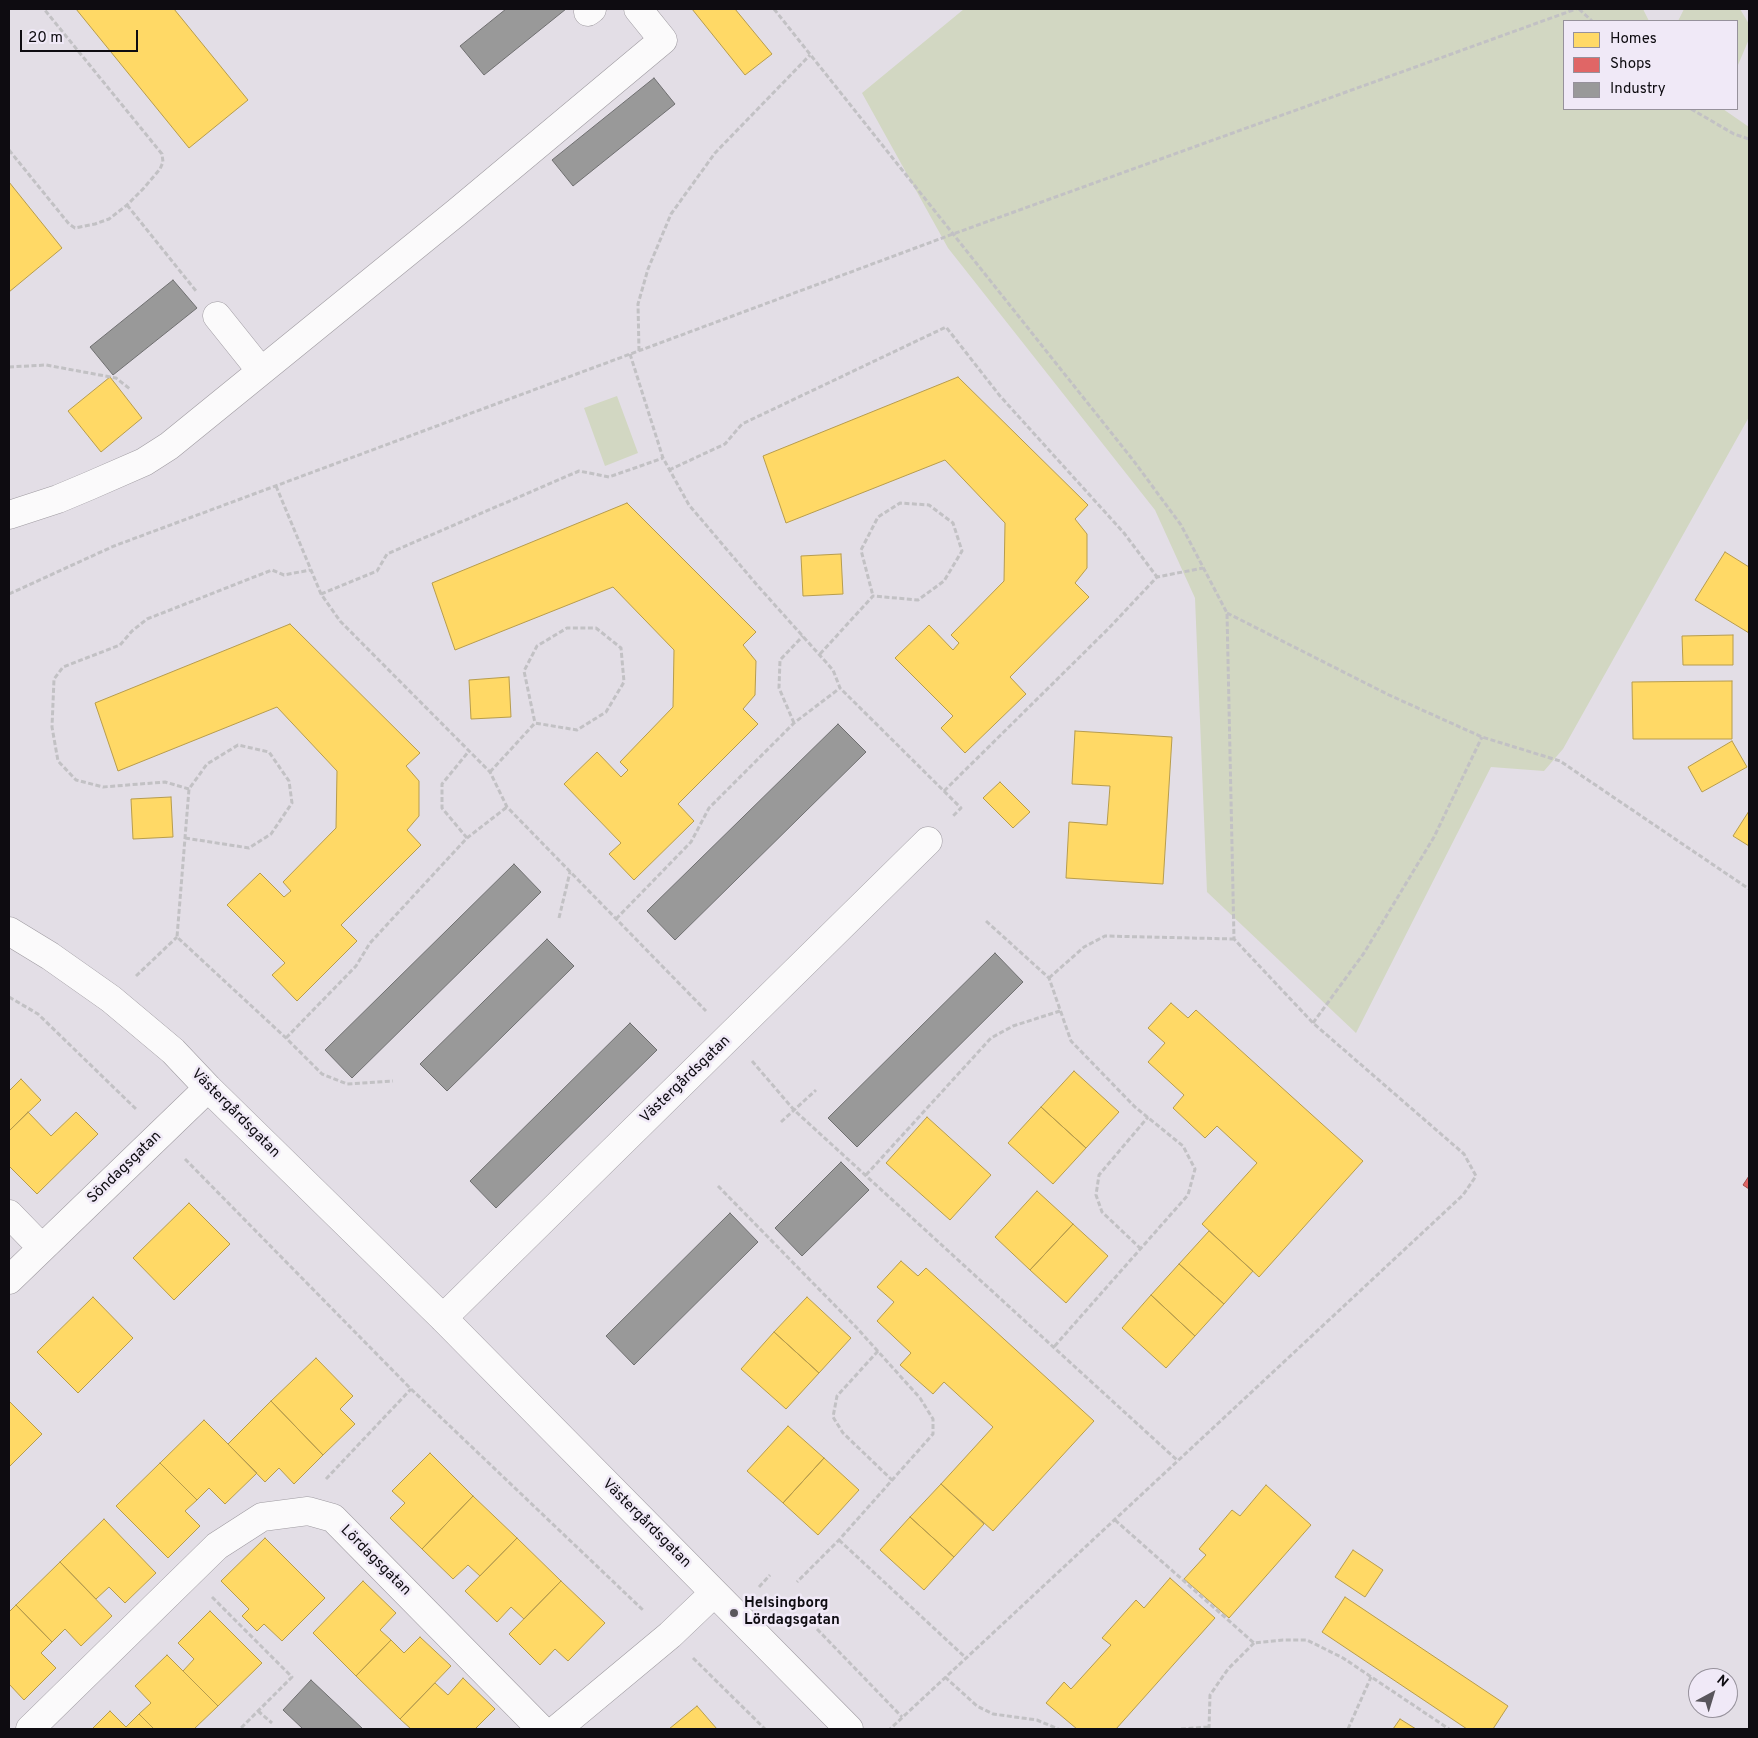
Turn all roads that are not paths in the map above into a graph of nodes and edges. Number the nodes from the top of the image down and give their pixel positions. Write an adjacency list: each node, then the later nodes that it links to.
1 (638, 9): 3 (street)
2 (217, 316): 3 (street)
3 (261, 371): 4 (street)
4 (9, 516)
5 (928, 842): 11 (street, Västergårdsgatan)
6 (9, 931): 7 (street, Västergårdsgatan)
7 (208, 1088): 9 (street, Söndagsgatan); 11 (street, Västergårdsgatan)
8 (9, 1214): 9 (street)
9 (42, 1248): 10 (street, Söndagsgatan)
10 (9, 1280)
11 (443, 1318): 12 (street, Västergårdsgatan)
12 (714, 1593): 15 (street); 16 (street, Västergårdsgatan)
13 (30, 1729): 14 (street, Lördagsgatan)
14 (541, 1729)
15 (557, 1729)
16 (849, 1729)

